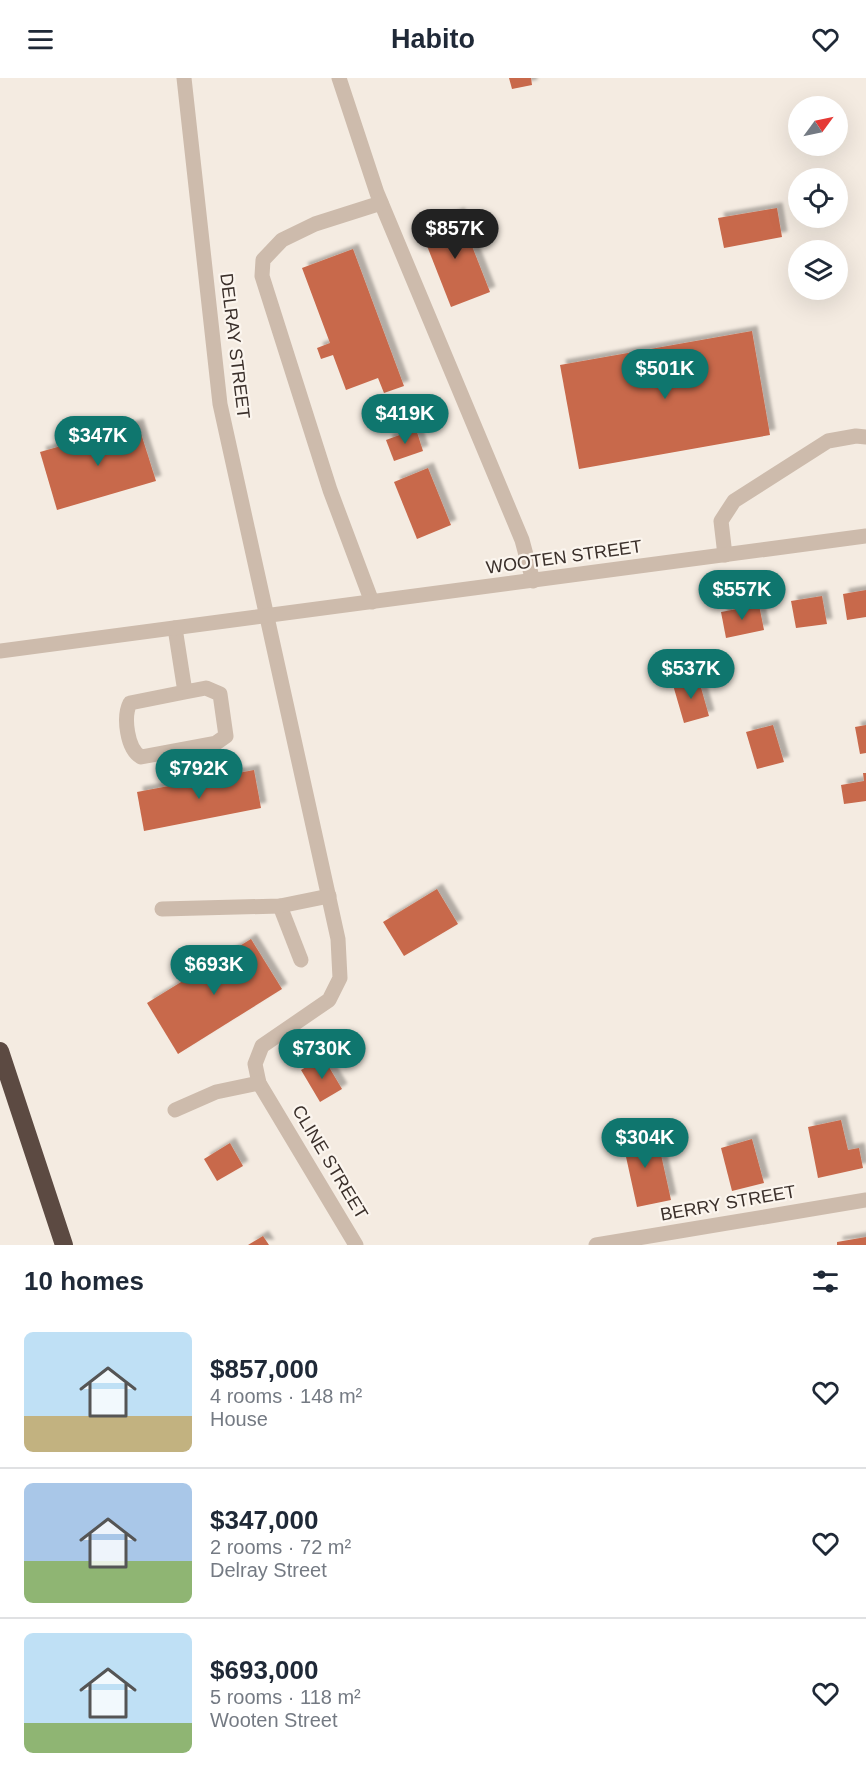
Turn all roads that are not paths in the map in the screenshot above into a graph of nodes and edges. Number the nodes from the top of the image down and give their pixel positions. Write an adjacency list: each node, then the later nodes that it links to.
1 (184, 78): 9 (street, DELRAY STREET)
2 (339, 78): 3 (street)
3 (381, 203): 7 (street); 8 (street)
4 (866, 437): 6 (street)
5 (866, 536): 6 (street, WOOTEN STREET)
6 (724, 555): 7 (street, WOOTEN STREET)
7 (533, 581): 8 (street, WOOTEN STREET)
8 (372, 602): 9 (street, WOOTEN STREET)
9 (267, 616): 10 (street, WOOTEN STREET); 13 (street)
10 (175, 628): 11 (street, WOOTEN STREET); 12 (street)
11 (0, 651)
12 (185, 692): 12 (street)
13 (329, 896): 14 (street); 18 (street)
14 (280, 906): 15 (street); 16 (street)
15 (162, 909)
16 (301, 960)
17 (0, 1051): 21 (highway)
18 (259, 1083): 19 (street); 22 (street, CLINE STREET)
19 (176, 1110)
20 (866, 1200): 23 (street, BERRY STREET)
21 (64, 1245)
22 (356, 1245)
23 (596, 1245)

